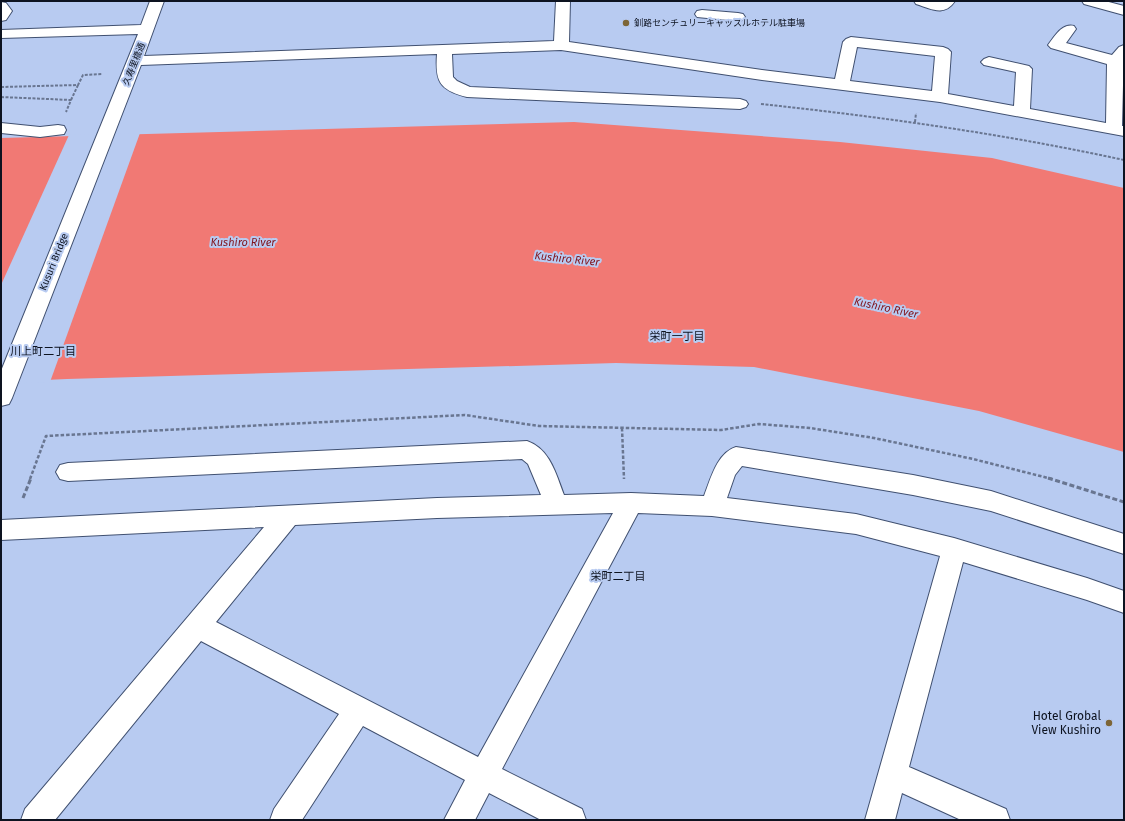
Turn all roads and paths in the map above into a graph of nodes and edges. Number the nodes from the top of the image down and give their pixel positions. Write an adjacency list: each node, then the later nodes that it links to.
1 (156, 1): 12 (street, 久寿里橋通)
2 (563, 1): 15 (street)
3 (921, 1): 4 (street)
4 (948, 1)
5 (1089, 1): 8 (street)
6 (1, 6): 10 (street)
7 (721, 9): 9 (street); 11 (street)
8 (1124, 11)
9 (702, 14)
10 (1, 17)
11 (738, 17)
12 (147, 29): 14 (street); 18 (street, 久寿里橋通)
13 (1069, 29): 17 (street)
14 (1, 34)
15 (561, 45): 16 (street); 21 (street)
16 (445, 50): 18 (street); 27 (street)
17 (1120, 55): 33 (street)
18 (135, 62): 30 (street, 久寿里橋通)
19 (989, 62): 29 (street)
20 (102, 74): 22 (path)
21 (842, 84): 25 (street); 25 (street)
22 (78, 85): 23 (path); 26 (path)
23 (1, 87)
24 (1, 97): 26 (path)
25 (940, 97): 29 (street)
26 (71, 100): 32 (path)
27 (740, 104)
28 (761, 104): 34 (path)
29 (1022, 112): 33 (street)
30 (108, 126): 35 (street, Kusuri Bridge)
31 (1, 128): 32 (street)
32 (58, 130)
33 (1119, 130)
34 (1124, 160)
35 (1, 398)
36 (622, 428): 38 (path); 39 (path); 40 (path)
37 (68, 472): 41 (street)
38 (627, 494): 41 (street); 42 (street); 50 (street)
39 (22, 498)
40 (1124, 502)
41 (557, 505): 43 (street)
42 (712, 506): 45 (street); 46 (street)
43 (288, 516): 44 (street); 48 (street)
44 (1, 530)
45 (1124, 544)
46 (954, 549): 47 (street); 51 (street)
47 (1124, 602)
48 (197, 626): 49 (street); 52 (street)
49 (358, 709): 50 (street); 53 (street)
50 (484, 774): 54 (street); 55 (street)
51 (892, 774): 56 (street); 57 (street)
52 (36, 820)
53 (285, 820)
54 (459, 820)
55 (571, 820)
56 (880, 820)
57 (995, 820)

